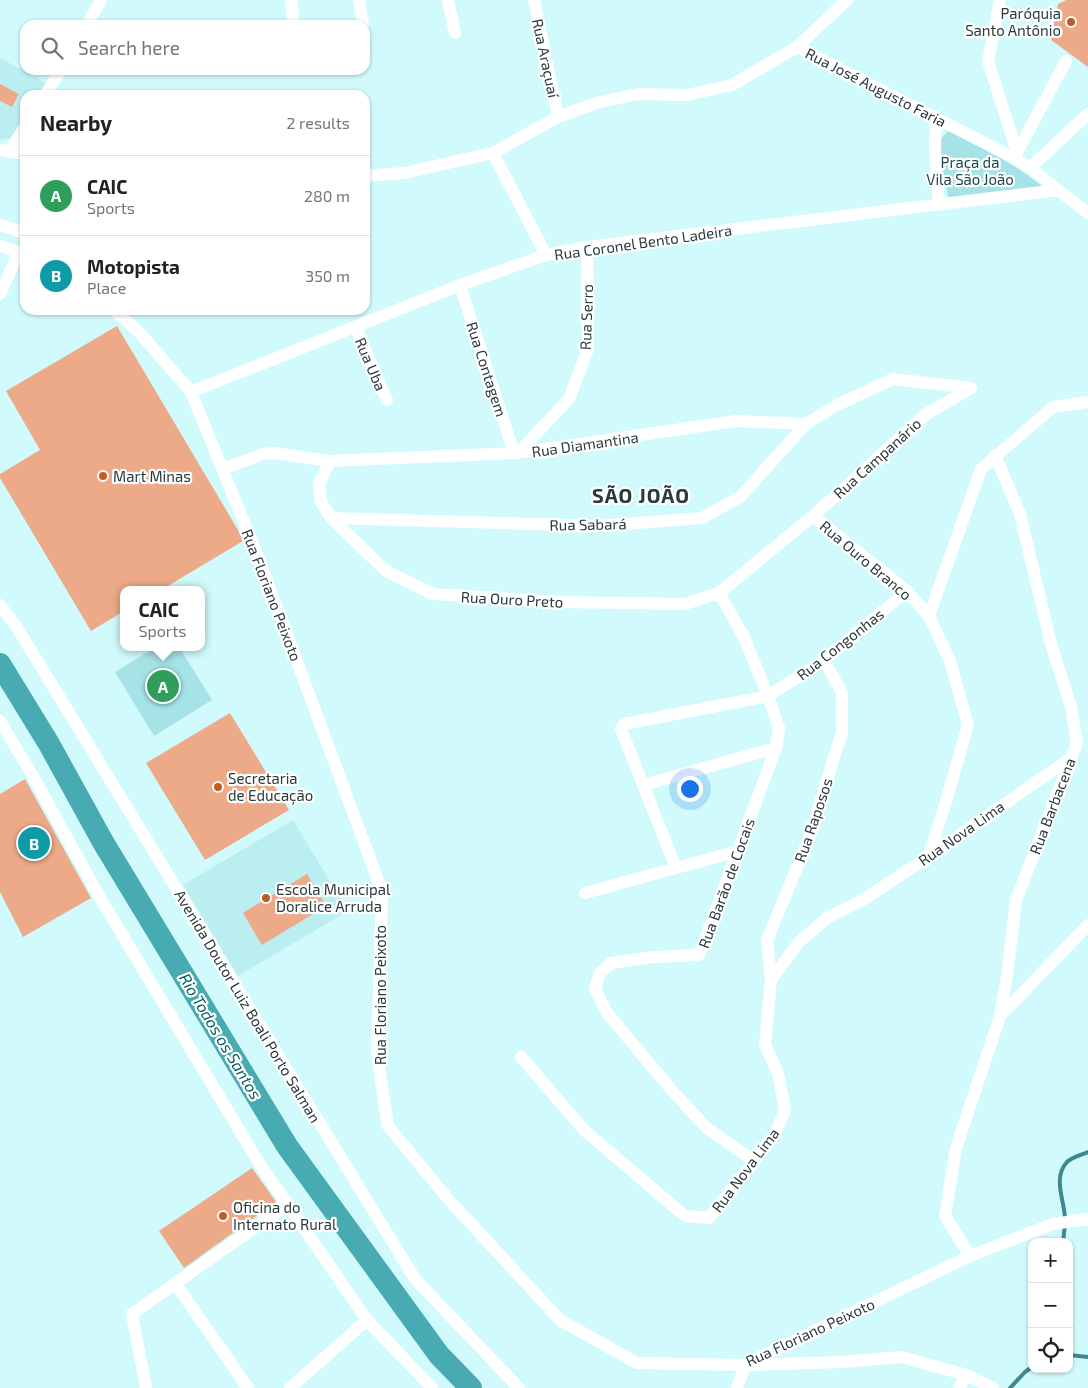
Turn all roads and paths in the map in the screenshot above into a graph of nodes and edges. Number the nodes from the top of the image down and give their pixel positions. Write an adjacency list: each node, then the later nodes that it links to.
1 (101, 0): 8 (street)
2 (291, 0): 9 (street)
3 (359, 0): 10 (street)
4 (448, 0): 11 (street)
5 (534, 0): 17 (street, Rua Araçuaí)
6 (847, 0): 12 (street)
7 (1000, 0): 23 (street)
8 (90, 20)
9 (293, 20)
10 (362, 20)
11 (455, 34)
12 (797, 47): 17 (street, Rua José Augusto Faria); 18 (street, Rua José Augusto Faria)
13 (1066, 61): 23 (street)
14 (58, 75): 15 (street)
15 (48, 90)
16 (1088, 114): 24 (street)
17 (558, 117): 22 (street, Rua José Augusto Faria)
18 (936, 117): 23 (street, Rua José Augusto Faria); 27 (street)
19 (20, 133): 20 (street)
20 (5, 151): 21 (street)
21 (20, 153)
22 (493, 153): 25 (street, Rua José Augusto Faria); 34 (street)
23 (1015, 155): 24 (street, Rua José Augusto Faria)
24 (1030, 168): 26 (street, Rua José Augusto Faria)
25 (370, 176)
26 (1058, 190): 27 (street, Rua Coronel Bento Ladeira); 28 (street, Rua José Augusto Faria)
27 (939, 204): 32 (street, Rua Coronel Bento Ladeira)
28 (1088, 213)
29 (0, 225): 30 (street)
30 (20, 231)
31 (0, 246): 33 (street)
32 (587, 247): 34 (street, Rua Coronel Bento Ladeira); 45 (street, Rua Serro)
33 (20, 252)
34 (546, 255): 36 (street, Rua Coronel Bento Ladeira)
35 (20, 257): 37 (street)
36 (460, 285): 39 (street, Rua Coronel Bento Ladeira); 45 (street, Rua Contagem)
37 (0, 294)
38 (120, 315): 41 (street, Rua Floriano Peixoto)
39 (356, 328): 41 (street, Rua Coronel Bento Ladeira); 42 (street, Rua Uba)
40 (971, 388): 44 (street, Rua Sabará); 49 (street, Rua Campanário)
41 (191, 392): 48 (street, Rua Floriano Peixoto)
42 (387, 400)
43 (1088, 402): 46 (street)
44 (806, 424): 45 (street, Rua Diamantina); 50 (street, Rua Sabará)
45 (516, 453): 47 (street, Rua Diamantina)
46 (995, 455): 54 (street); 59 (street, Rua Barbacena)
47 (330, 461): 48 (street, Rua Diamantina); 50 (street)
48 (223, 469): 75 (street, Rua Floriano Peixoto)
49 (813, 516): 51 (street, Rua Ouro Branco); 52 (street, Rua Campanário)
50 (331, 518): 52 (street, Rua Ouro Preto)
51 (907, 591): 54 (street, Rua Ouro Branco); 55 (street, Rua Congonhas)
52 (719, 593): 56 (street, Rua Barão de Cocais)
53 (0, 605): 81 (street, Avenida Doutor Luiz Boali Porto Salman)
54 (929, 616): 62 (street, Rua Ouro Branco)
55 (824, 660): 56 (street, Rua Congonhas); 66 (street, Rua Raposos)
56 (768, 696): 58 (street, Rua Barão de Cocais); 60 (street, Rua Congonhas)
57 (0, 721): 70 (street)
58 (776, 748): 60 (street); 61 (street, Rua Barão de Cocais)
59 (1071, 758): 62 (street, Rua Nova Lima); 67 (street, Rua Barbacena)
60 (643, 785): 63 (street)
61 (738, 851): 63 (street); 69 (street, Rua Barão de Cocais)
62 (928, 856): 66 (street, Rua Nova Lima)
63 (676, 868): 64 (street)
64 (586, 893)
65 (1088, 924): 67 (street)
66 (771, 980): 69 (street, Rua Nova Lima)
67 (1000, 1016): 72 (street, Rua Barbacena)
68 (520, 1057): 69 (street, Rua Nova Lima)
69 (753, 1160)
70 (288, 1204): 73 (street); 74 (street)
71 (1088, 1219): 72 (street, Rua Floriano Peixoto)
72 (970, 1256): 75 (street, Rua Floriano Peixoto)
73 (175, 1283): 77 (street); 78 (street)
74 (367, 1320): 79 (street); 80 (street)
75 (745, 1365): 76 (street); 82 (street)
76 (966, 1375): 83 (street); 84 (street)
77 (146, 1388)
78 (248, 1388)
79 (290, 1388)
80 (432, 1388)
81 (519, 1388)
82 (737, 1388)
83 (959, 1388)
84 (993, 1388)

